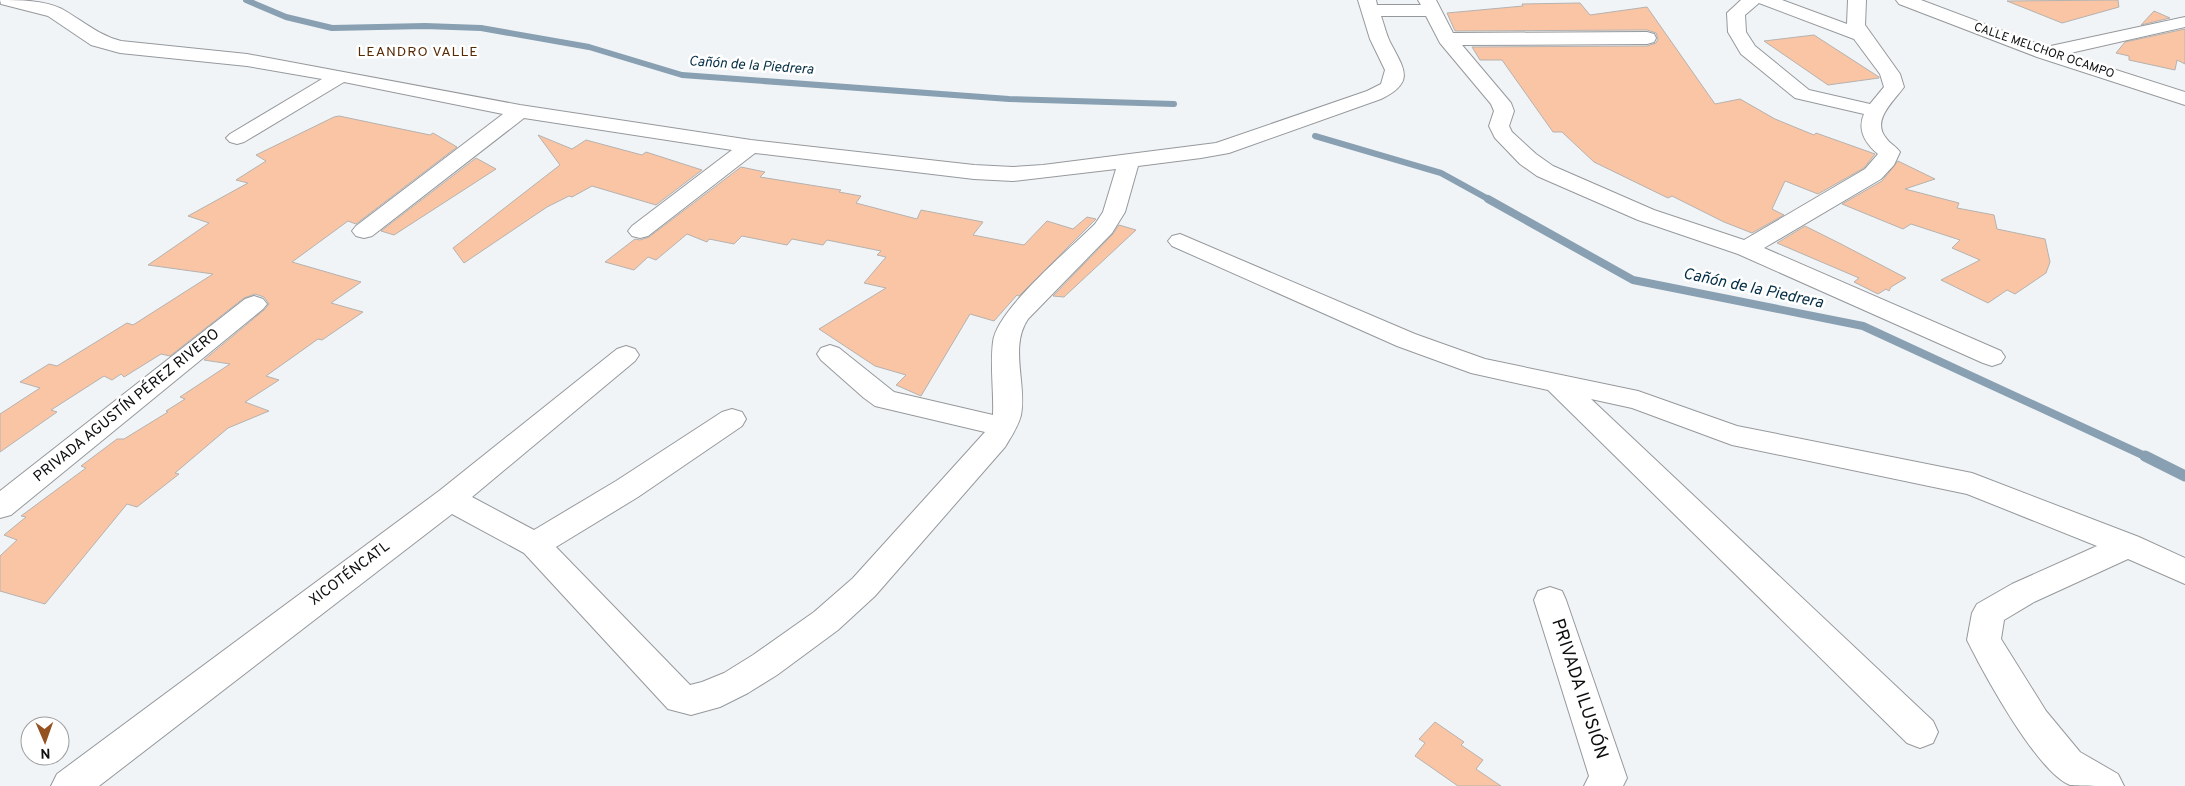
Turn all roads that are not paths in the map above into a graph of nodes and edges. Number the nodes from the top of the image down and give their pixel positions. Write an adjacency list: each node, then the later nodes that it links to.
1 (6, 0): 13 (street)
2 (1752, 0): 16 (street)
3 (1766, 0): 9 (street)
4 (1857, 0): 9 (street)
5 (1904, 0): 12 (street, CALLE MELCHOR OCAMPO)
6 (1368, 5): 7 (street); 19 (street)
7 (1430, 6): 11 (street)
8 (2185, 22): 12 (street)
9 (1861, 35): 16 (street)
10 (1647, 38): 11 (street)
11 (1448, 39): 23 (street)
12 (2044, 53): 14 (street, CALLE MELCHOR OCAMPO)
13 (341, 76): 15 (street); 17 (street)
14 (2185, 99)
15 (520, 111): 18 (street); 20 (street)
16 (1875, 111): 23 (street)
17 (237, 138)
18 (752, 146): 19 (street); 21 (street)
19 (1130, 161): 30 (street)
20 (364, 231)
21 (640, 231)
22 (1180, 241): 28 (street)
23 (1746, 248): 27 (street)
24 (254, 304): 32 (street, PRIVADA AGUSTÍN PÉREZ RIVERO)
25 (830, 354): 30 (street)
26 (626, 355): 31 (street, XICOTÉNCATL)
27 (1992, 357)
28 (1558, 384): 34 (street); 37 (street)
29 (732, 419): 33 (street)
30 (1003, 427): 33 (street)
31 (450, 499): 33 (street); 39 (street, XICOTÉNCATL)
32 (0, 507)
33 (534, 545)
34 (2128, 545): 35 (street); 40 (street)
35 (2185, 572)
36 (1550, 600): 38 (street, PRIVADA ILUSIÓN)
37 (1920, 732)
38 (1606, 782)
39 (70, 786)
40 (2105, 786)

